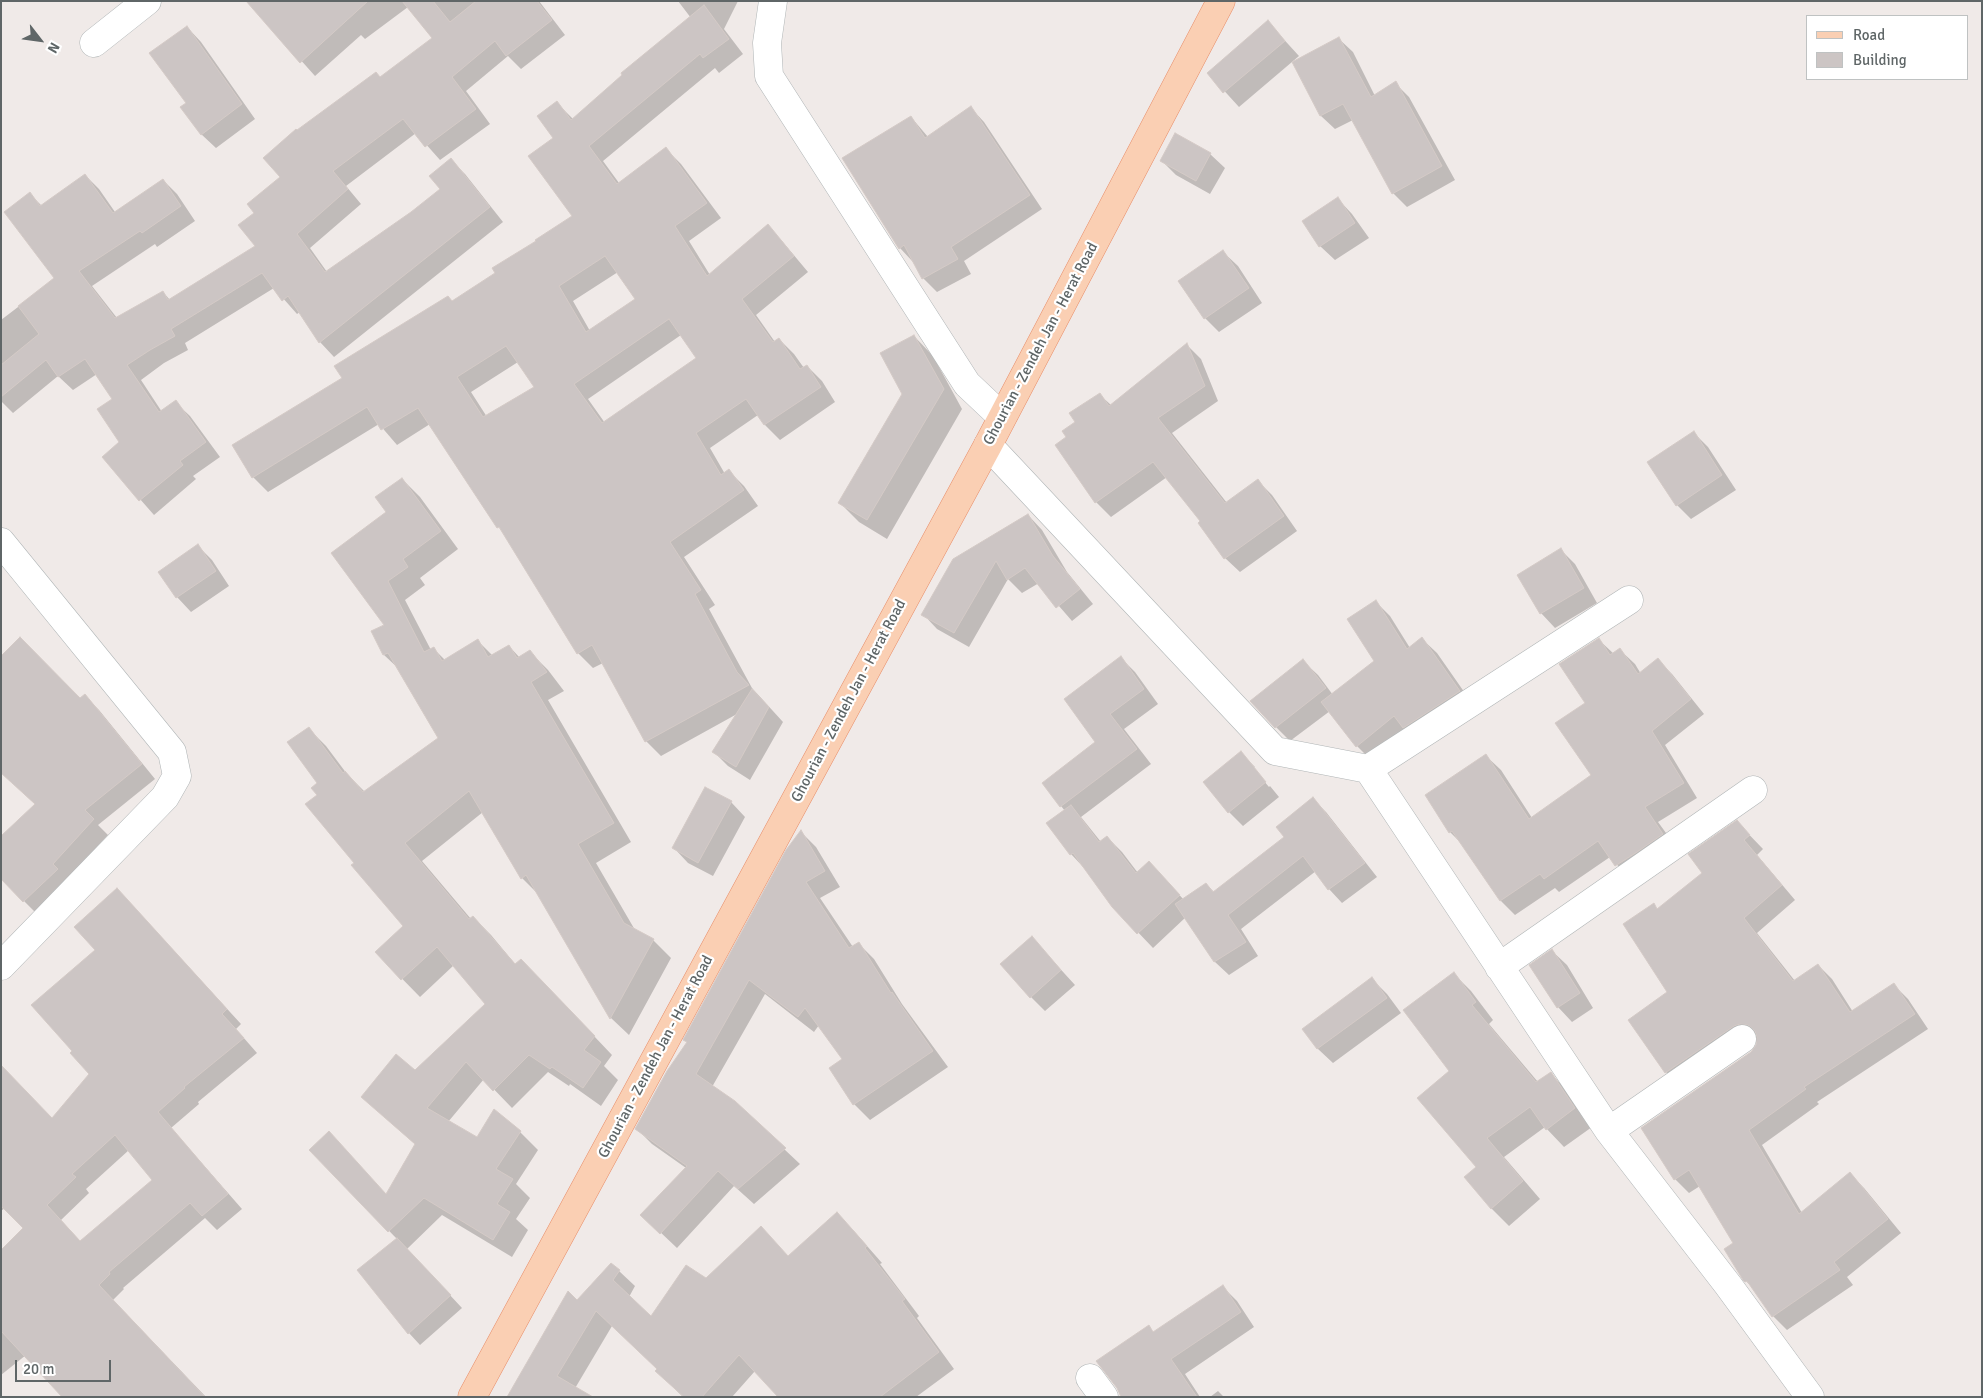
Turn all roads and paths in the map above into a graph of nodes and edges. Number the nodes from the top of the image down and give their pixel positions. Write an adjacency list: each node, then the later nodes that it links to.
1 (147, 1): 4 (street)
2 (773, 1): 5 (street)
3 (1221, 1): 5 (main road, Ghourian - Zendeh Jan - Herat Road)
4 (94, 43)
5 (1002, 417): 6 (main road, Ghourian - Zendeh Jan - Herat Road)
6 (988, 445): 9 (street); 15 (main road, Ghourian - Zendeh Jan - Herat Road)
7 (1, 542): 11 (street)
8 (1629, 600): 9 (street)
9 (1368, 769): 12 (street)
10 (1753, 790): 12 (street)
11 (1, 966)
12 (1499, 967): 14 (street)
13 (1742, 1039): 14 (street)
14 (1609, 1131): 16 (street)
15 (472, 1397)
16 (1810, 1397)

